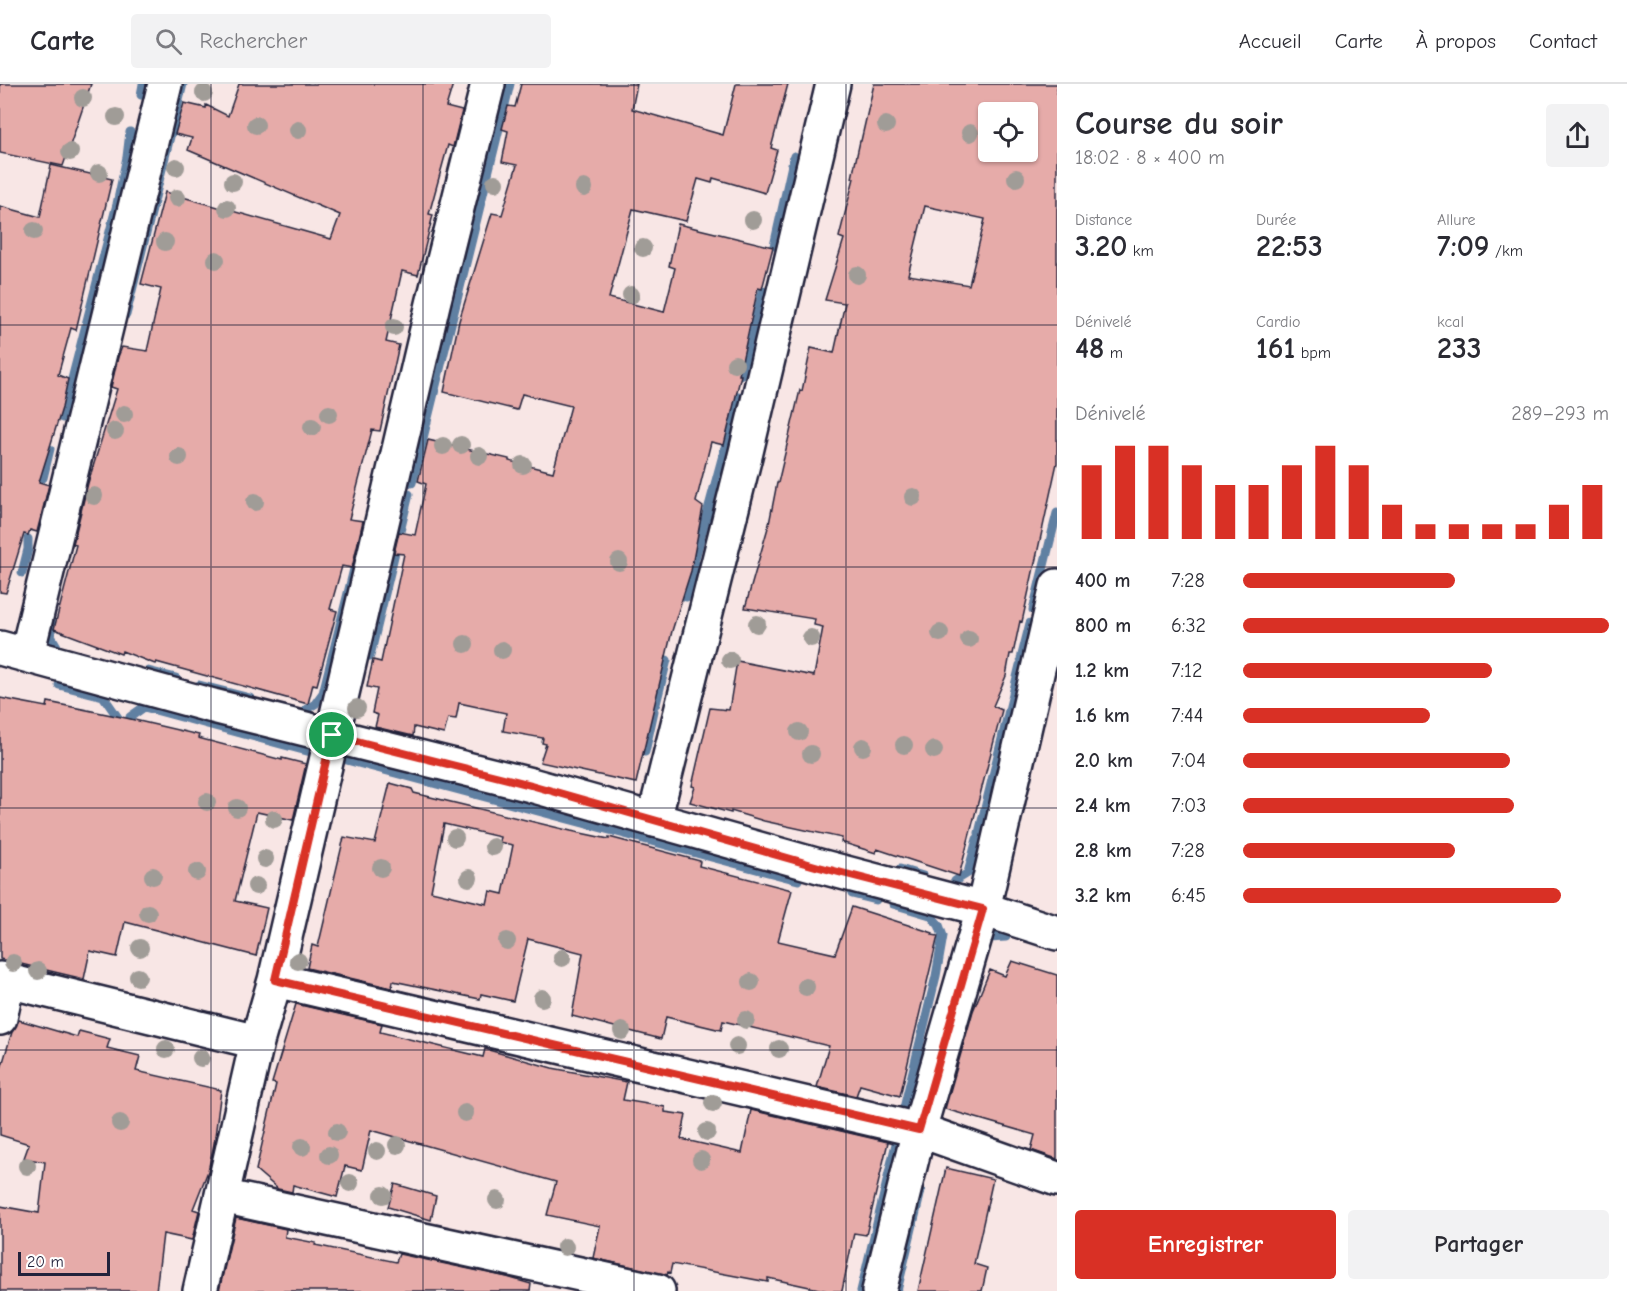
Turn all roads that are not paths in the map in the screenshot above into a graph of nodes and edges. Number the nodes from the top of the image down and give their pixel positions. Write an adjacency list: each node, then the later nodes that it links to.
1 (165, 84): 5 (street)
2 (488, 84): 6 (street)
3 (833, 84): 7 (street)
4 (1057, 586): 8 (street)
5 (14, 651): 6 (street)
6 (332, 735): 7 (street); 11 (street)
7 (654, 820): 8 (street)
8 (983, 909): 9 (street); 14 (street)
9 (1057, 933)
10 (4, 980): 12 (street); 13 (street)
11 (275, 980): 13 (street); 14 (street)
12 (0, 1017)
13 (257, 1042): 16 (street)
14 (919, 1130): 15 (street); 19 (street)
15 (1057, 1179)
16 (222, 1196): 17 (street); 18 (street)
17 (200, 1291)
18 (658, 1291)
19 (879, 1291)

